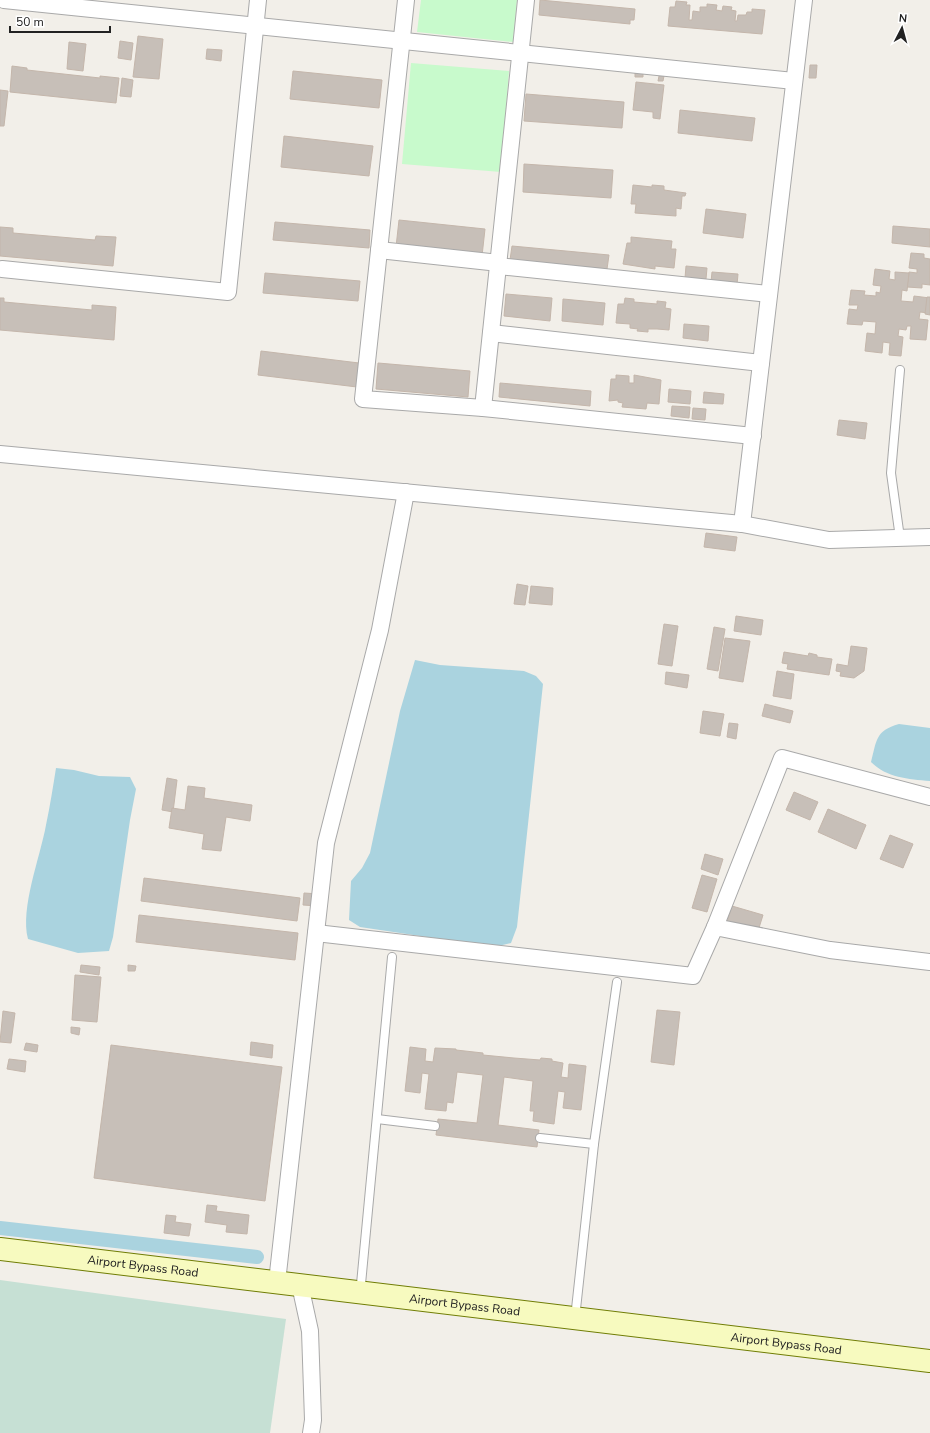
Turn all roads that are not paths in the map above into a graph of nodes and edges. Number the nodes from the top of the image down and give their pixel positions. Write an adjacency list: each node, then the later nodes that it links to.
1 (4, 0): 6 (street)
2 (258, 0): 6 (street)
3 (406, 0): 7 (street)
4 (526, 0): 8 (street)
5 (804, 0): 9 (street)
6 (256, 26): 7 (street); 12 (street)
7 (402, 41): 8 (street); 10 (street)
8 (520, 53): 9 (street); 11 (street)
9 (794, 82): 13 (street)
10 (379, 250): 11 (street); 17 (street)
11 (498, 265): 13 (street); 14 (street)
12 (2, 269)
13 (769, 294): 15 (street)
14 (491, 333): 15 (street); 17 (street)
15 (761, 363): 18 (street)
16 (900, 370): 23 (lane)
17 (483, 408): 18 (street)
18 (753, 436): 21 (street)
19 (0, 454): 20 (street)
20 (406, 492): 21 (street); 26 (street)
21 (742, 524): 23 (street)
22 (930, 537): 23 (street)
23 (900, 538)
24 (930, 797): 25 (street)
25 (715, 927): 26 (street); 28 (street)
26 (316, 933): 35 (street)
27 (392, 958): 30 (lane)
28 (930, 962)
29 (617, 982): 33 (lane)
30 (377, 1119): 31 (lane); 36 (lane)
31 (435, 1126)
32 (540, 1138): 33 (lane)
33 (594, 1144): 38 (lane)
34 (0, 1250): 35 (street, Airport Bypass Road)
35 (277, 1282): 37 (street, Airport Bypass Road)
36 (361, 1284)
37 (300, 1285): 39 (street, Airport Bypass Road); 40 (street)
38 (576, 1309)
39 (930, 1361)
40 (312, 1433)

